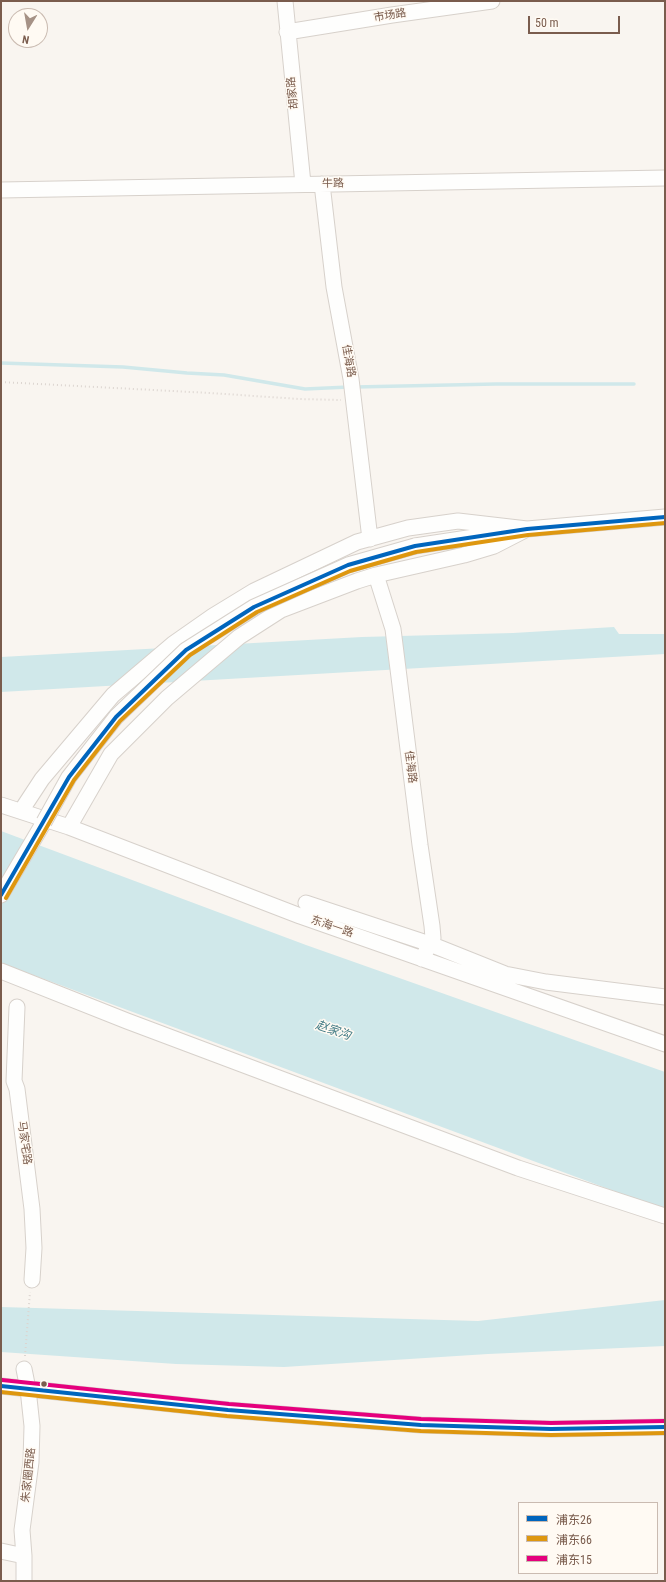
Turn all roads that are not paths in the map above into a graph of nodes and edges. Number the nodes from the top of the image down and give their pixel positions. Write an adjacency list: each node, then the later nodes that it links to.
1 (285, 1): 3 (street, 胡家路)
2 (492, 1): 3 (street, 市场路)
3 (288, 32): 5 (street, 胡家路)
4 (665, 178): 6 (street, 牛路)
5 (303, 184): 6 (street, 牛路); 7 (street, 牛路)
6 (322, 184): 10 (street, 佳海路)
7 (1, 190)
8 (665, 516): 9 (street)
9 (527, 529): 10 (street); 11 (street); 15 (street, bridge)
10 (370, 539): 13 (street)
11 (376, 575): 14 (street); 17 (street, 佳海路)
12 (1, 805): 13 (street, 东海一路)
13 (21, 811): 14 (street, 东海一路)
14 (69, 827): 18 (street, 东海一路)
15 (1, 895)
16 (306, 903): 17 (street)
17 (430, 944): 18 (street, 佳海路); 20 (street)
18 (422, 958): 22 (street, 东海一路)
19 (1, 971): 24 (street)
20 (665, 997)
21 (17, 1007): 23 (street, 马家宅路)
22 (665, 1044)
23 (8, 1081): 25 (street, 马家宅路)
24 (665, 1216)
25 (32, 1280)
26 (24, 1369): 28 (street, 朱家圈西路)
27 (1, 1386): 28 (street)
28 (28, 1389): 29 (street); 31 (street, 朱家圈西路)
29 (665, 1427)
30 (1, 1551): 31 (street)
31 (24, 1556): 32 (street, 朱家圈西路)
32 (24, 1581)

